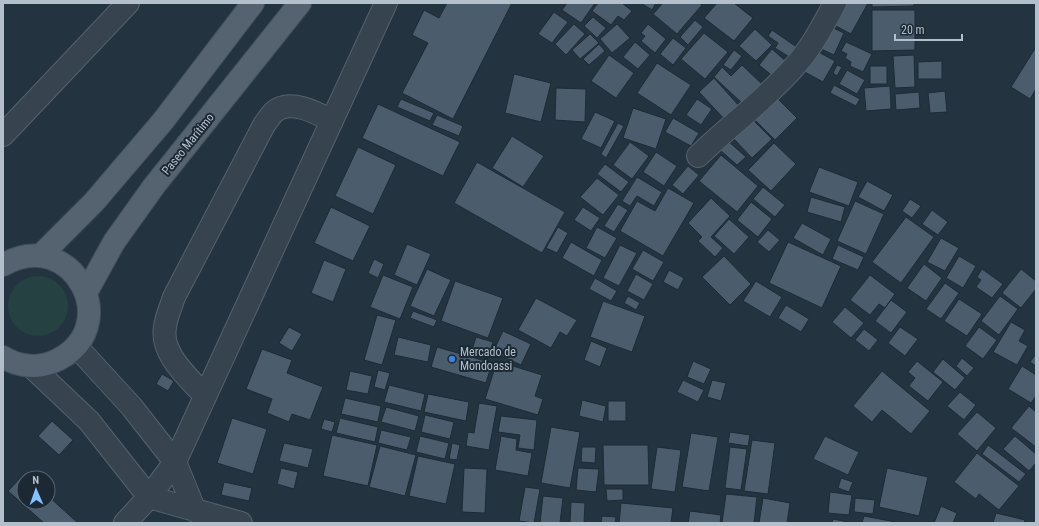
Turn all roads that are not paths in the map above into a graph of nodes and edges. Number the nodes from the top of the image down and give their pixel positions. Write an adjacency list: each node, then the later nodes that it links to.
1 (128, 3): 7 (street)
2 (253, 3): 9 (main road)
3 (300, 3): 11 (main road, Paseo Marítimo)
4 (386, 3): 6 (street)
5 (835, 3): 8 (street)
6 (332, 121): 15 (street); 15 (street)
7 (3, 135)
8 (698, 156)
9 (40, 256): 10 (main road); 11 (main road)
10 (3, 265)
11 (86, 292): 12 (main road)
12 (76, 346): 14 (main road); 16 (street)
13 (3, 357): 14 (main road)
14 (31, 366): 17 (street)
15 (205, 396): 16 (street)
16 (175, 462): 17 (street); 18 (street)
17 (149, 498): 18 (street); 19 (street)
18 (195, 511): 20 (street)
19 (125, 523)
20 (241, 523)

